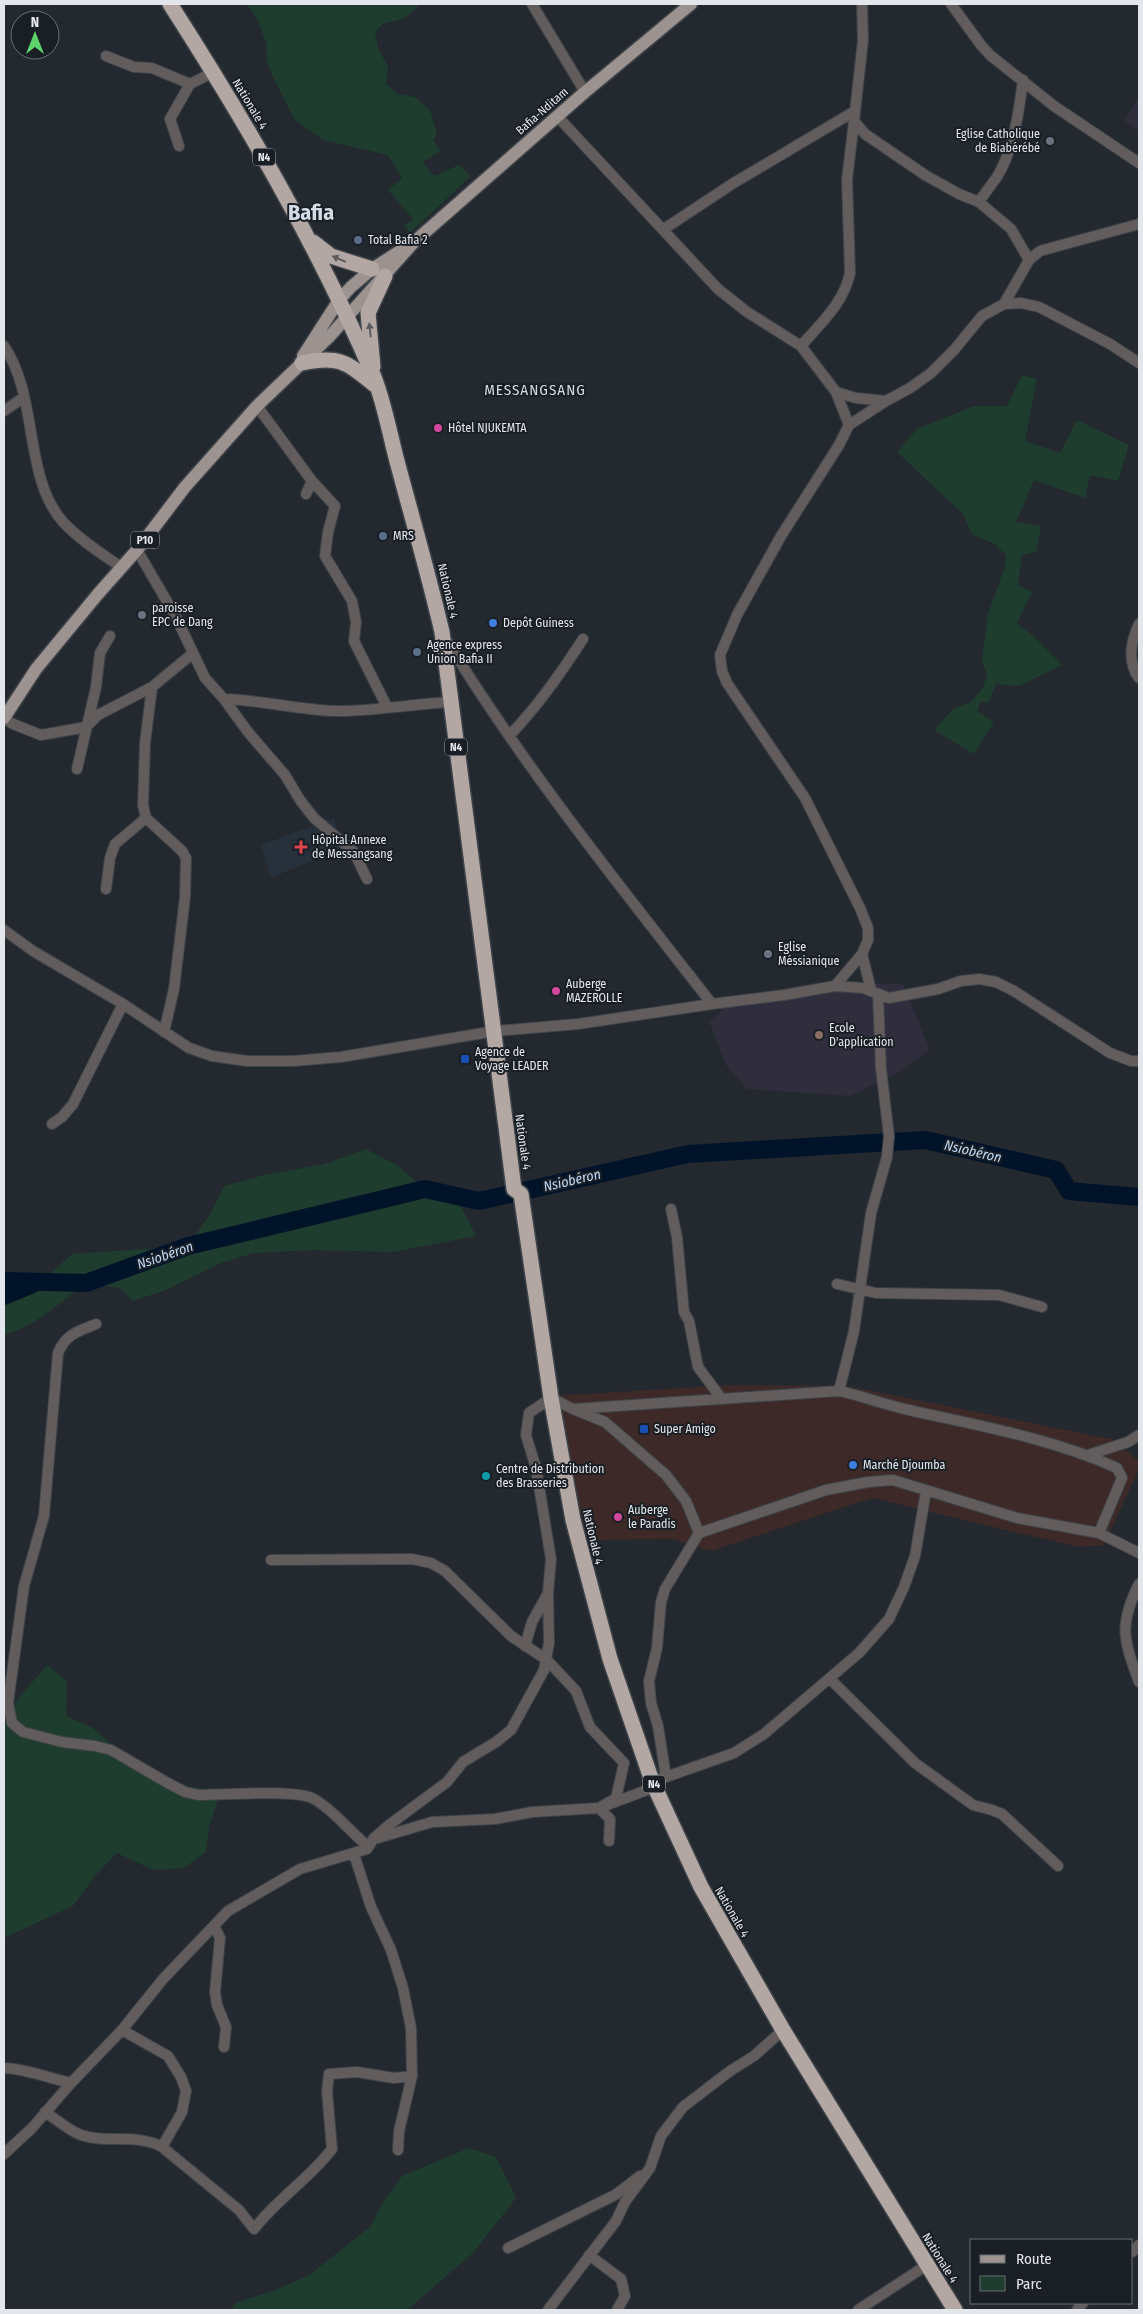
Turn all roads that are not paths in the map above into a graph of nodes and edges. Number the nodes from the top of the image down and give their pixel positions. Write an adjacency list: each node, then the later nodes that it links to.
1 (170, 4): 7 (highway, Nationale 4 / N4)
2 (532, 4): 10 (street)
3 (691, 4): 10 (main road, Bafia-Nditam)
4 (864, 4): 12 (street)
5 (951, 4): 8 (street)
6 (106, 56): 9 (street)
7 (214, 72): 9 (street); 18 (highway, Nationale 4 / N4)
8 (1023, 80): 14 (street); 15 (street)
9 (190, 84): 13 (street)
10 (584, 92): 11 (main road, Bafia-Nditam)
11 (557, 116): 17 (street); 20 (main road, Bafia-Nditam)
12 (854, 116): 15 (street); 17 (street); 25 (street)
13 (179, 146)
14 (1139, 163)
15 (979, 202): 19 (street)
16 (1139, 224): 19 (street)
17 (664, 230): 25 (street)
18 (310, 239): 20 (highway, one-way to 18); 21 (highway, Nationale 4 / N4)
19 (1029, 260): 22 (street)
20 (378, 273): 21 (main road); 23 (main road); 28 (highway, one-way to 20)
21 (339, 300): 23 (highway, Nationale 4 / N4); 27 (main road, P10)
22 (1004, 304): 26 (street); 31 (street)
23 (346, 318): 27 (main road, P10); 28 (highway, Nationale 4 / N4)
24 (4, 346): 30 (street)
25 (801, 346): 29 (street)
26 (1139, 363)
27 (299, 366): 28 (highway); 32 (main road, P10)
28 (376, 382): 40 (highway, Nationale 4 / N4)
29 (836, 392): 31 (street); 34 (street)
30 (24, 397): 33 (street); 38 (street)
31 (886, 401): 34 (street)
32 (257, 406): 35 (street); 37 (main road, P10)
33 (4, 411)
34 (849, 425): 57 (street)
35 (312, 482): 36 (street); 48 (street)
36 (306, 494)
37 (137, 550): 38 (main road, P10); 43 (street)
38 (121, 568): 49 (main road, P10)
39 (1139, 624): 44 (street)
40 (442, 632): 47 (highway, Nationale 4 / N4); 51 (street)
41 (110, 636): 50 (street)
42 (583, 639): 51 (street)
43 (192, 654): 45 (street); 46 (street)
44 (1139, 678)
45 (152, 687): 50 (street); 53 (street)
46 (224, 699): 48 (street); 54 (street)
47 (451, 702): 48 (street); 62 (highway, Nationale 4 / N4)
48 (388, 707)
49 (4, 718): 50 (street)
50 (86, 727): 52 (street)
51 (509, 736): 61 (street)
52 (77, 769)
53 (146, 818): 55 (street); 63 (street)
54 (367, 879)
55 (106, 889)
56 (4, 930): 60 (street)
57 (862, 954): 58 (street); 59 (street)
58 (835, 986): 59 (street); 61 (street)
59 (875, 992): 64 (street); 68 (street)
60 (123, 1004): 63 (street); 65 (street)
61 (712, 1004): 62 (street)
62 (494, 1031): 63 (street); 72 (highway, Nationale 4 / N4)
63 (164, 1032)
64 (1139, 1061)
65 (52, 1124)
66 (671, 1209): 73 (street)
67 (837, 1284): 68 (street)
68 (860, 1291): 69 (street); 71 (street)
69 (1042, 1307)
70 (96, 1324): 92 (street)
71 (839, 1391): 73 (street); 76 (street)
72 (551, 1398): 74 (street); 83 (street); 88 (highway, Nationale 4 / N4)
73 (721, 1398): 74 (street)
74 (573, 1409): 78 (street)
75 (1139, 1435): 76 (street)
76 (1088, 1455): 79 (street)
77 (926, 1490): 78 (street); 79 (street); 86 (street)
78 (699, 1533): 88 (street)
79 (1099, 1533): 80 (street)
80 (1139, 1552)
81 (271, 1560): 84 (street)
82 (1139, 1584): 87 (street)
83 (548, 1593): 84 (street); 85 (street)
84 (524, 1646): 85 (street)
85 (547, 1660): 89 (street); 90 (street)
86 (830, 1679): 88 (street); 94 (street)
87 (1139, 1682)
88 (658, 1781): 89 (street); 97 (highway, Nationale 4 / N4)
89 (599, 1808): 90 (street); 91 (street)
90 (374, 1838): 92 (street)
91 (609, 1841)
92 (367, 1849): 93 (street)
93 (354, 1854): 95 (street); 100 (street)
94 (1058, 1866)
95 (214, 1926): 96 (street); 98 (street)
96 (122, 2030): 101 (street); 103 (street)
97 (783, 2030): 106 (street); 109 (highway, Nationale 4 / N4)
98 (224, 2047)
99 (4, 2068): 101 (street)
100 (412, 2076): 103 (street); 104 (street)
101 (71, 2083): 102 (street)
102 (45, 2112): 103 (street); 105 (street)
103 (162, 2147)
104 (398, 2150)
105 (4, 2154)
106 (650, 2168): 107 (street); 108 (street)
107 (508, 2248)
108 (589, 2254): 110 (street); 111 (street)
109 (927, 2265): 112 (street); 113 (highway, Nationale 4 / N4)
110 (548, 2310)
111 (617, 2310)
112 (858, 2310)
113 (955, 2310)

